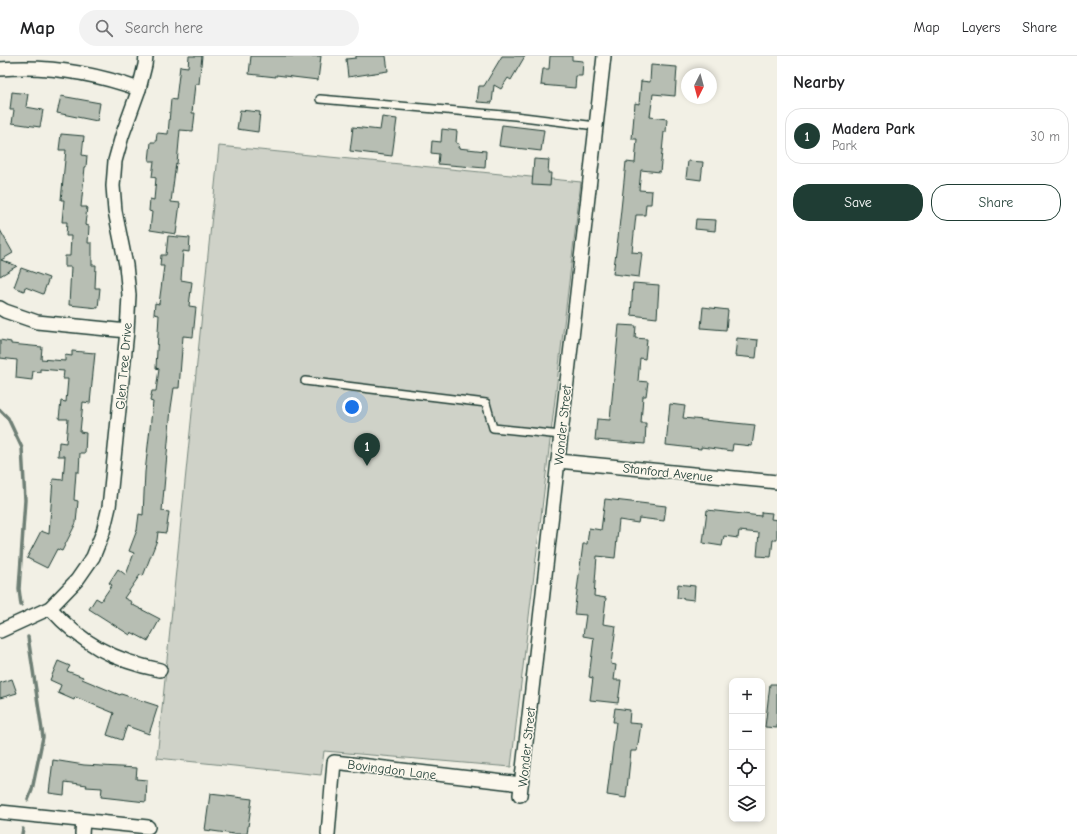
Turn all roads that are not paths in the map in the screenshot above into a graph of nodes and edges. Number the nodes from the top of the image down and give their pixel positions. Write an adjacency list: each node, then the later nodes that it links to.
1 (146, 56): 4 (street, Glen Tree Drive)
2 (604, 56): 6 (street, Wonder Street)
3 (0, 68): 4 (street)
4 (139, 89): 8 (street, Glen Tree Drive)
5 (320, 99): 6 (lane)
6 (596, 126): 10 (street, Wonder Street)
7 (0, 308): 8 (street)
8 (127, 330): 13 (street, Glen Tree Drive)
9 (305, 381): 10 (lane)
10 (561, 435): 11 (street, Wonder Street)
11 (558, 461): 12 (street, Stanford Avenue); 16 (street, Wonder Street)
12 (777, 482)
13 (50, 608): 14 (street, Glen Tree Drive); 15 (street)
14 (0, 631)
15 (160, 670)
16 (521, 789): 21 (street, Bovingdon Lane)
17 (0, 812): 18 (street)
18 (83, 821): 19 (street); 20 (street)
19 (148, 827)
20 (82, 834)
21 (328, 834)

